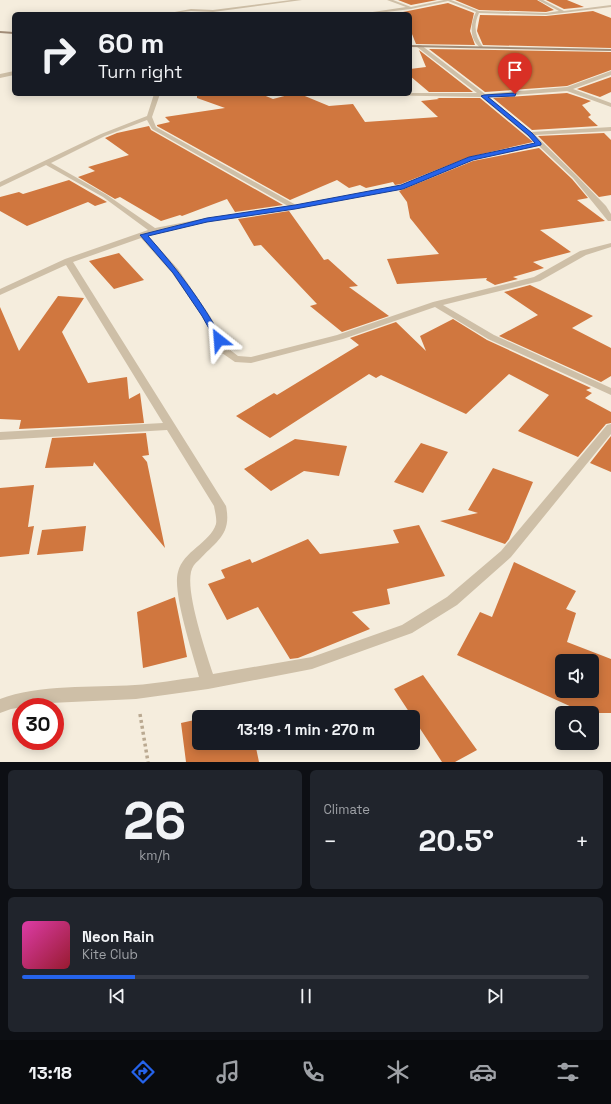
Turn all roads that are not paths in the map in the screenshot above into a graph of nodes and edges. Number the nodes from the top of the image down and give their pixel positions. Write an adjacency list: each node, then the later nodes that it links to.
1 (300, 0): 8 (street)
2 (388, 0): 6 (street)
3 (448, 0): 6 (street); 10 (street)
4 (540, 0): 7 (street)
5 (611, 6): 7 (street)
6 (411, 8): 9 (street)
7 (562, 11): 10 (street)
8 (179, 12)
9 (377, 12)
10 (478, 12): 15 (street)
11 (0, 32): 12 (street)
12 (12, 33)
13 (412, 46): 14 (street)
14 (418, 46): 15 (street); 23 (street)
15 (481, 47): 16 (street)
16 (611, 50)
17 (12, 73): 19 (street)
18 (611, 73): 20 (street)
19 (0, 76)
20 (568, 89): 23 (street); 24 (street)
21 (412, 94): 23 (street)
22 (156, 96): 25 (street)
23 (483, 96): 27 (street)
24 (611, 105)
25 (149, 117): 29 (street); 31 (street)
26 (611, 129): 27 (street)
27 (530, 134): 28 (street)
28 (539, 144): 31 (street); 32 (street)
29 (47, 163): 30 (street); 33 (street)
30 (0, 185)
31 (295, 207): 33 (street)
32 (611, 220)
33 (154, 232): 34 (street)
34 (143, 235): 36 (street); 38 (street)
35 (611, 246): 38 (street)
36 (68, 261): 37 (street); 40 (street)
37 (0, 292)
38 (436, 304): 39 (street)
39 (611, 392)
40 (169, 426): 42 (street); 43 (street)
41 (611, 427): 43 (street)
42 (0, 436)
43 (208, 682): 44 (street)
44 (0, 706)

